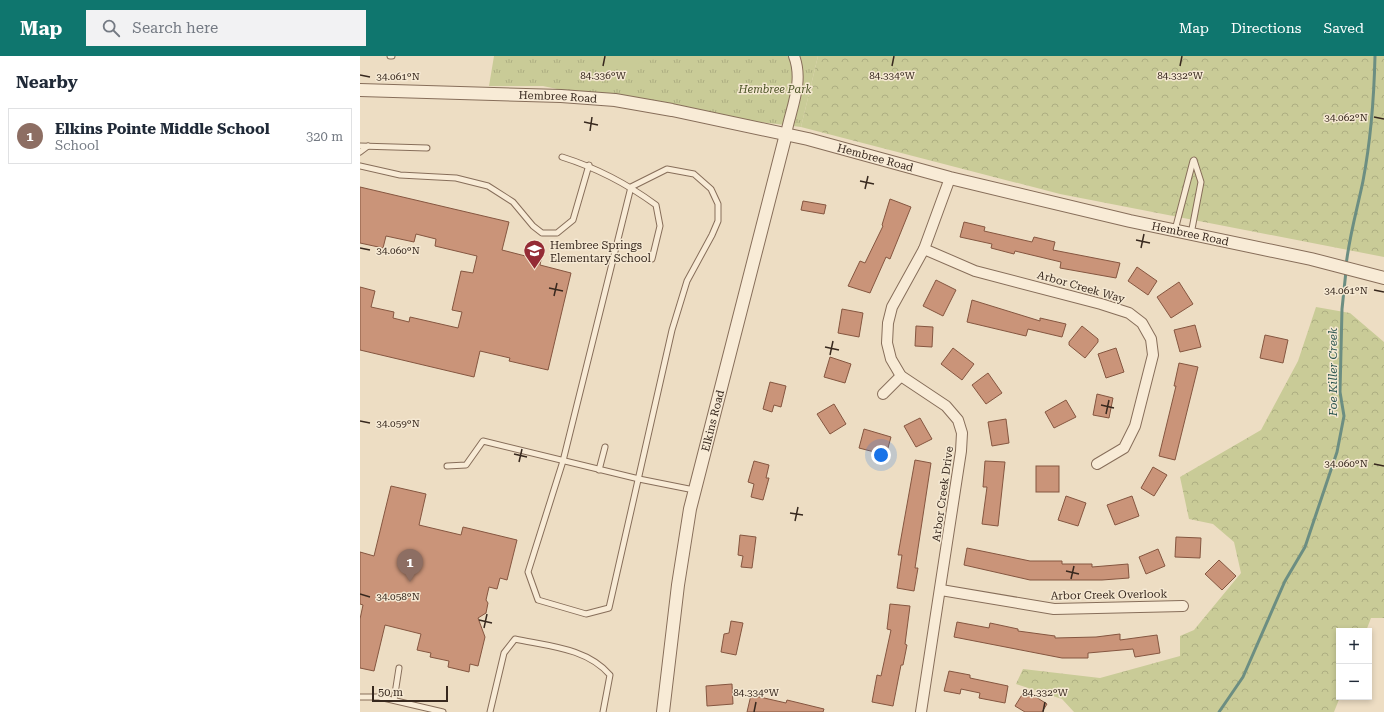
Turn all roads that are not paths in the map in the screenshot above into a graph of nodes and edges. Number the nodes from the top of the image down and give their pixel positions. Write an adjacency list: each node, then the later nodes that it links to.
1 (794, 56): 3 (street)
2 (360, 90): 3 (street, Hembree Road)
3 (786, 134): 11 (street, Hembree Road); 26 (street, Elkins Road)
4 (360, 146): 5 (lane)
5 (368, 146): 6 (lane); 7 (lane)
6 (427, 148)
7 (360, 152)
8 (562, 157): 9 (lane)
9 (589, 165): 10 (lane); 12 (lane)
10 (360, 166)
11 (950, 178): 13 (street, Hembree Road); 15 (street, Arbor Creek Drive)
12 (631, 187): 16 (lane); 21 (lane); 25 (lane)
13 (1175, 230): 14 (street, Hembree Road); 14 (lane)
14 (1191, 234): 17 (street, Hembree Road)
15 (924, 249): 18 (street, Arbor Creek Drive); 22 (street, Arbor Creek Way)
16 (652, 259)
17 (1378, 276)
18 (901, 376): 19 (street); 27 (street, Arbor Creek Drive)
19 (883, 394)
20 (605, 447): 24 (lane)
21 (563, 460): 23 (lane); 24 (lane); 25 (lane)
22 (1097, 464)
23 (447, 466)
24 (600, 470): 25 (lane)
25 (639, 479): 26 (lane)
26 (695, 490): 35 (street, Elkins Road)
27 (941, 590): 28 (street, Arbor Creek Overlook); 36 (street, Arbor Creek Drive)
28 (1183, 606)
29 (399, 668): 31 (lane)
30 (360, 698): 31 (lane)
31 (394, 700): 32 (lane)
32 (444, 712)
33 (490, 712): 34 (lane)
34 (603, 712)
35 (663, 712)
36 (921, 712)

